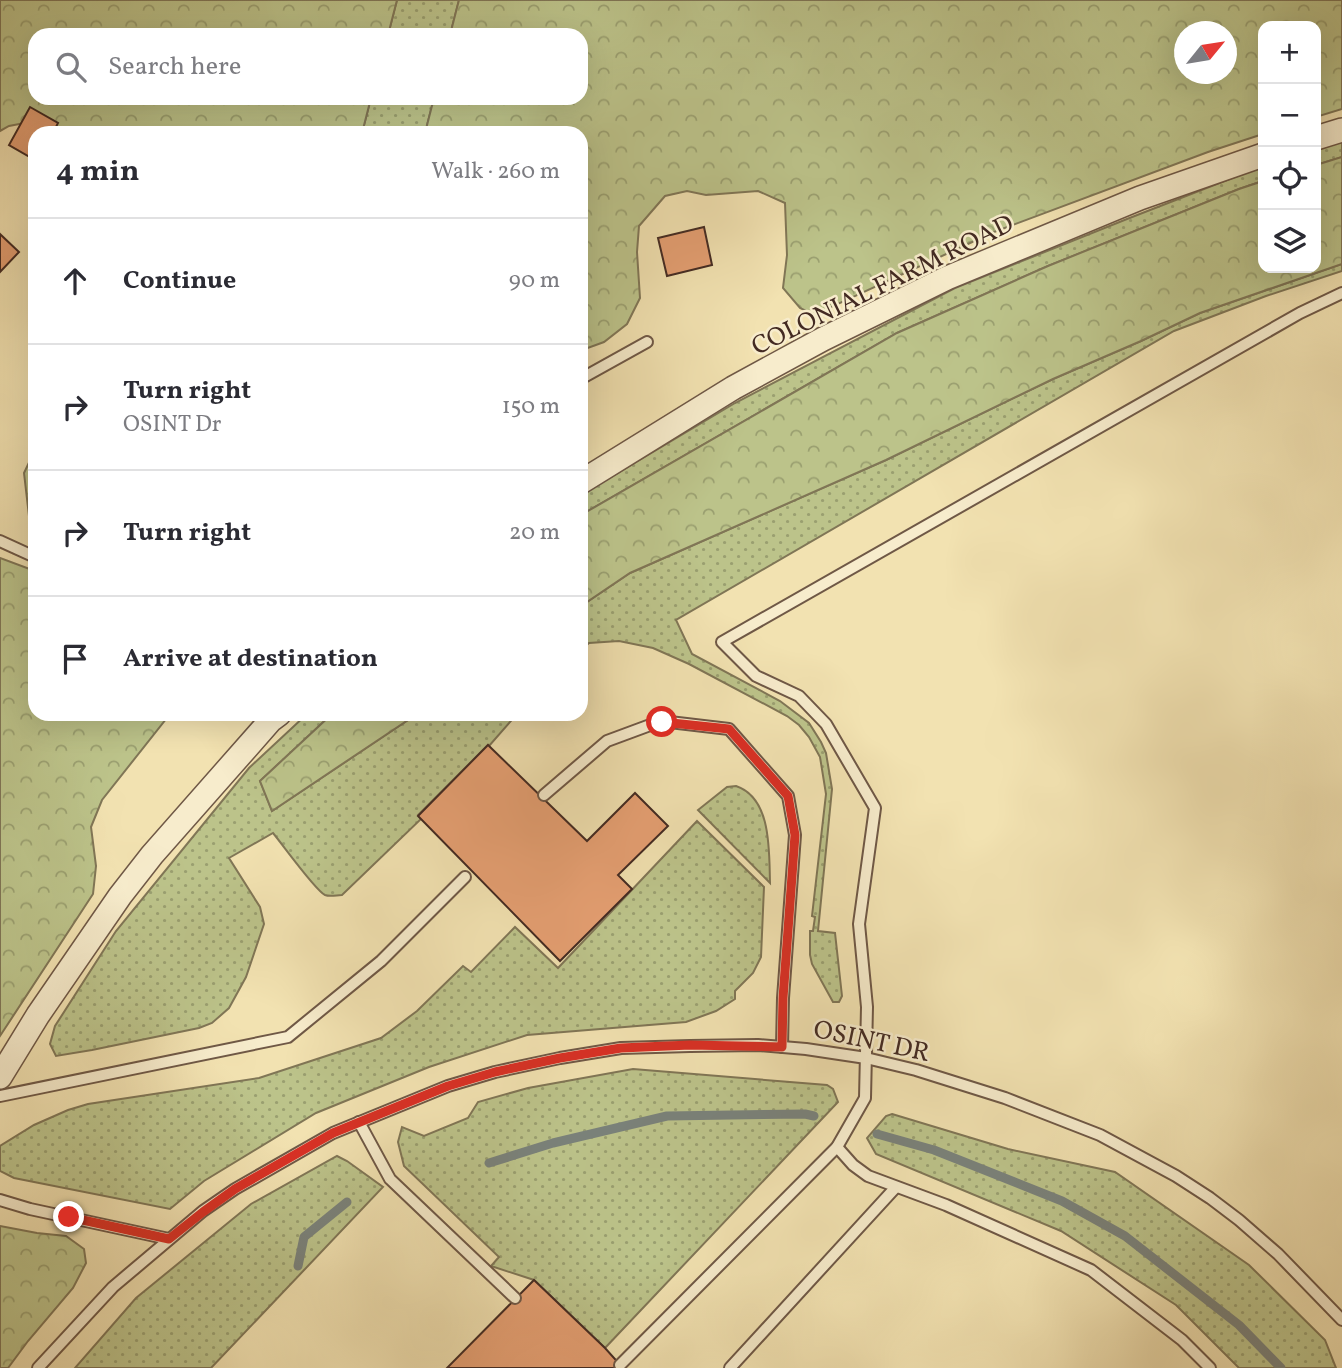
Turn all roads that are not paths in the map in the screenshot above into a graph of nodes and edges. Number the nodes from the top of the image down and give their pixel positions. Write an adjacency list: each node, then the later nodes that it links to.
1 (1342, 130): 2 (street)
2 (1321, 136)
3 (1258, 157): 7 (street, COLONIAL FARM ROAD)
4 (1342, 293): 14 (lane)
5 (646, 342): 6 (lane)
6 (588, 375)
7 (588, 478)
8 (0, 541): 9 (lane)
9 (28, 553)
10 (268, 721): 15 (street)
11 (544, 795): 13 (lane)
12 (465, 877): 16 (lane)
13 (782, 1047): 14 (lane, OSINT DR); 17 (lane, OSINT DR)
14 (866, 1058): 18 (lane); 23 (lane, OSINT DR)
15 (0, 1077)
16 (0, 1096)
17 (359, 1122): 21 (lane, OSINT DR); 22 (lane)
18 (837, 1147): 19 (lane); 24 (lane)
19 (896, 1187): 26 (lane); 27 (lane)
20 (0, 1200): 21 (lane)
21 (169, 1239): 25 (lane, OSINT DR)
22 (515, 1298)
23 (1342, 1320)
24 (620, 1366)
25 (38, 1368)
26 (730, 1368)
27 (1210, 1368)

